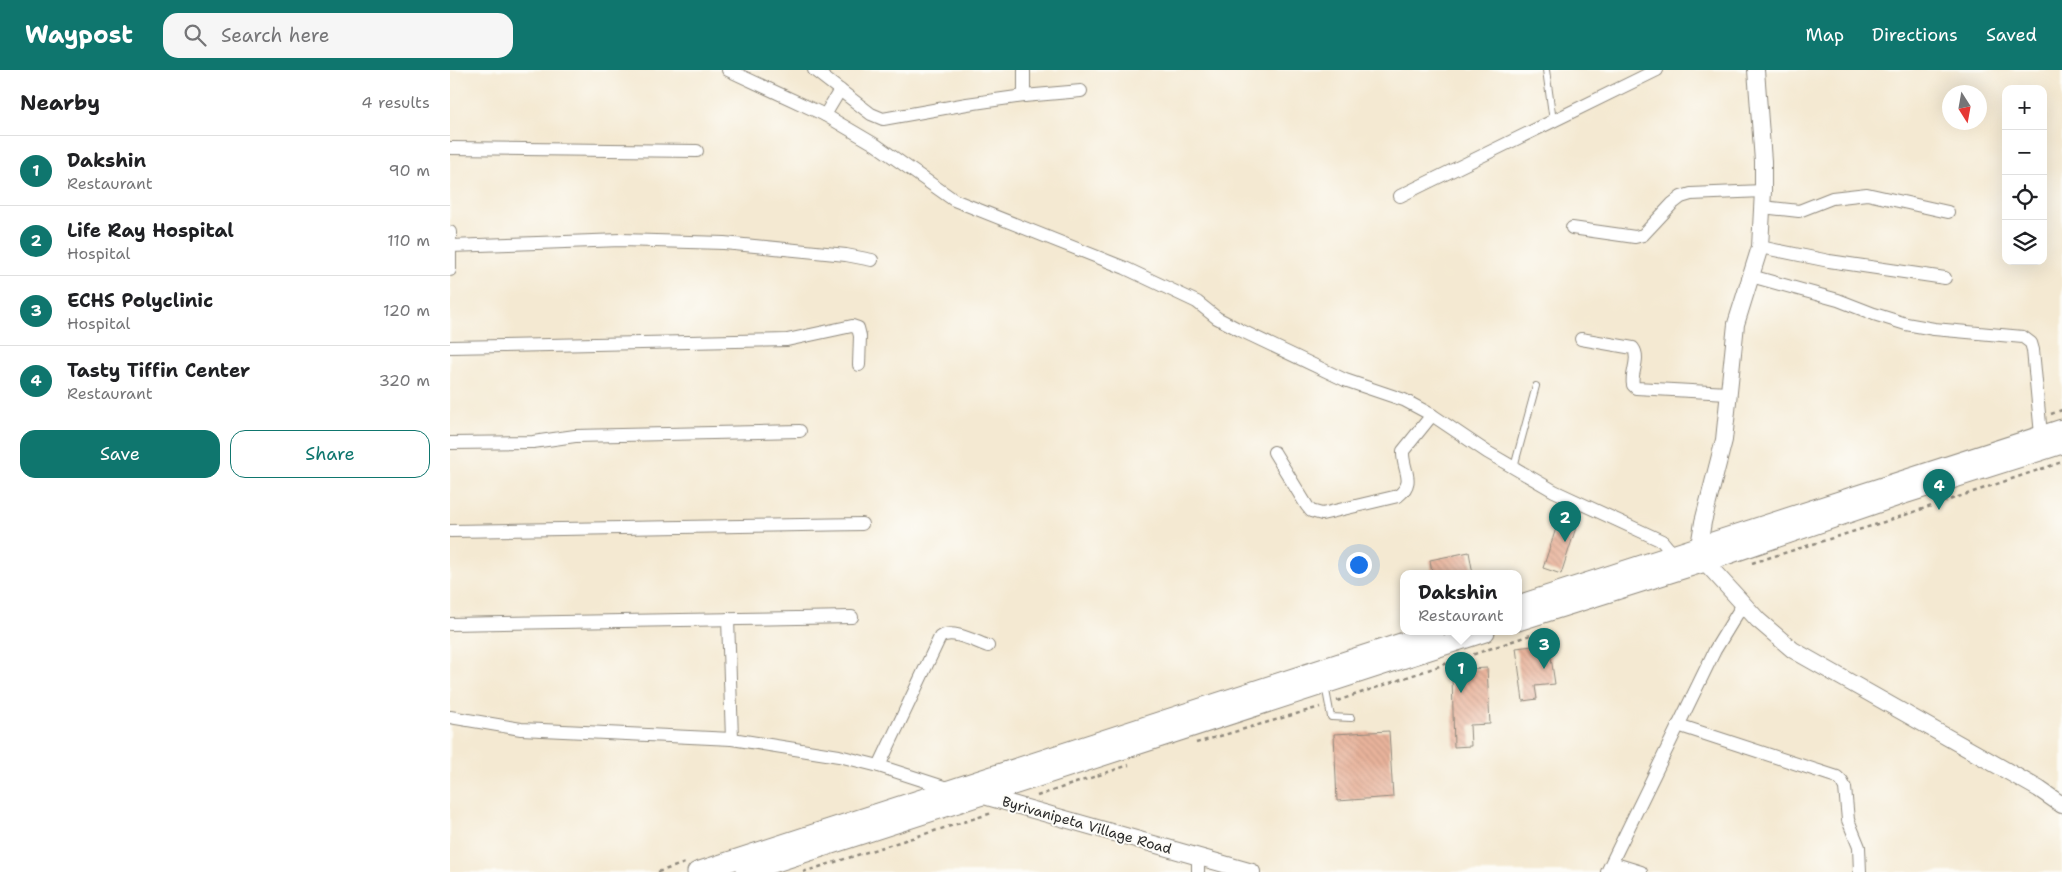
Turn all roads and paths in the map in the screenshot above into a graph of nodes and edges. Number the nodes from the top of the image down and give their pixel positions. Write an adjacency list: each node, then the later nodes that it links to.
1 (728, 70): 10 (street)
2 (814, 70): 7 (street)
3 (1024, 70): 9 (street)
4 (1546, 70): 11 (lane)
5 (1657, 70): 11 (street)
6 (1756, 70): 15 (street)
7 (840, 90): 9 (street); 10 (street)
8 (1081, 91): 9 (street)
9 (1024, 96)
10 (825, 115): 30 (street)
11 (1553, 121): 14 (street)
12 (450, 148): 13 (street)
13 (698, 151)
14 (1400, 196)
15 (1763, 199): 16 (street); 17 (street); 20 (street)
16 (1948, 212)
17 (1572, 228)
18 (450, 232): 19 (street)
19 (451, 246): 21 (street); 22 (street)
20 (1760, 246): 23 (street); 24 (street)
21 (872, 260)
22 (450, 270)
23 (1751, 276): 29 (street); 33 (street)
24 (1945, 278)
25 (1581, 339): 29 (street)
26 (450, 347): 27 (street)
27 (860, 365)
28 (1536, 386): 38 (lane)
29 (1728, 393): 42 (street)
30 (1432, 415): 36 (street); 38 (street)
31 (2062, 429): 33 (main road)
32 (800, 431): 34 (street)
33 (2041, 435): 42 (main road)
34 (450, 443)
35 (2062, 444): 42 (main road)
36 (1274, 452)
37 (2062, 462): 43 (path)
38 (1514, 467): 41 (street)
39 (862, 524): 40 (street)
40 (450, 531)
41 (1672, 554): 42 (main road); 44 (main road)
42 (1702, 554): 45 (street); 48 (main road)
43 (1744, 566)
44 (1522, 603)
45 (1743, 604): 58 (street); 66 (street)
46 (852, 617): 47 (street)
47 (728, 619): 49 (street); 59 (street)
48 (1522, 620)
49 (450, 624)
50 (1542, 631): 55 (path)
51 (1426, 635): 63 (main road)
52 (1476, 635): 54 (main road)
53 (988, 646): 62 (street)
54 (1325, 684): 55 (lane); 64 (main road)
55 (1329, 704): 57 (lane); 60 (path)
56 (450, 717): 59 (street)
57 (1351, 718)
58 (1678, 725): 68 (street); 74 (street)
59 (732, 739): 62 (street)
60 (1193, 744)
61 (1137, 762): 65 (path)
62 (879, 766): 63 (street)
63 (950, 789): 64 (street, Byrivanipeta Village Road); 69 (main road)
64 (980, 795): 65 (street, Byrivanipeta Village Road); 70 (main road)
65 (1014, 804): 67 (street, Byrivanipeta Village Road); 71 (path)
66 (2062, 805)
67 (1198, 864): 72 (street, Byrivanipeta Village Road)
68 (1609, 867): 73 (street)
69 (697, 872)
70 (745, 872)
71 (803, 872)
72 (1252, 872)
73 (1641, 872)
74 (1860, 872)

